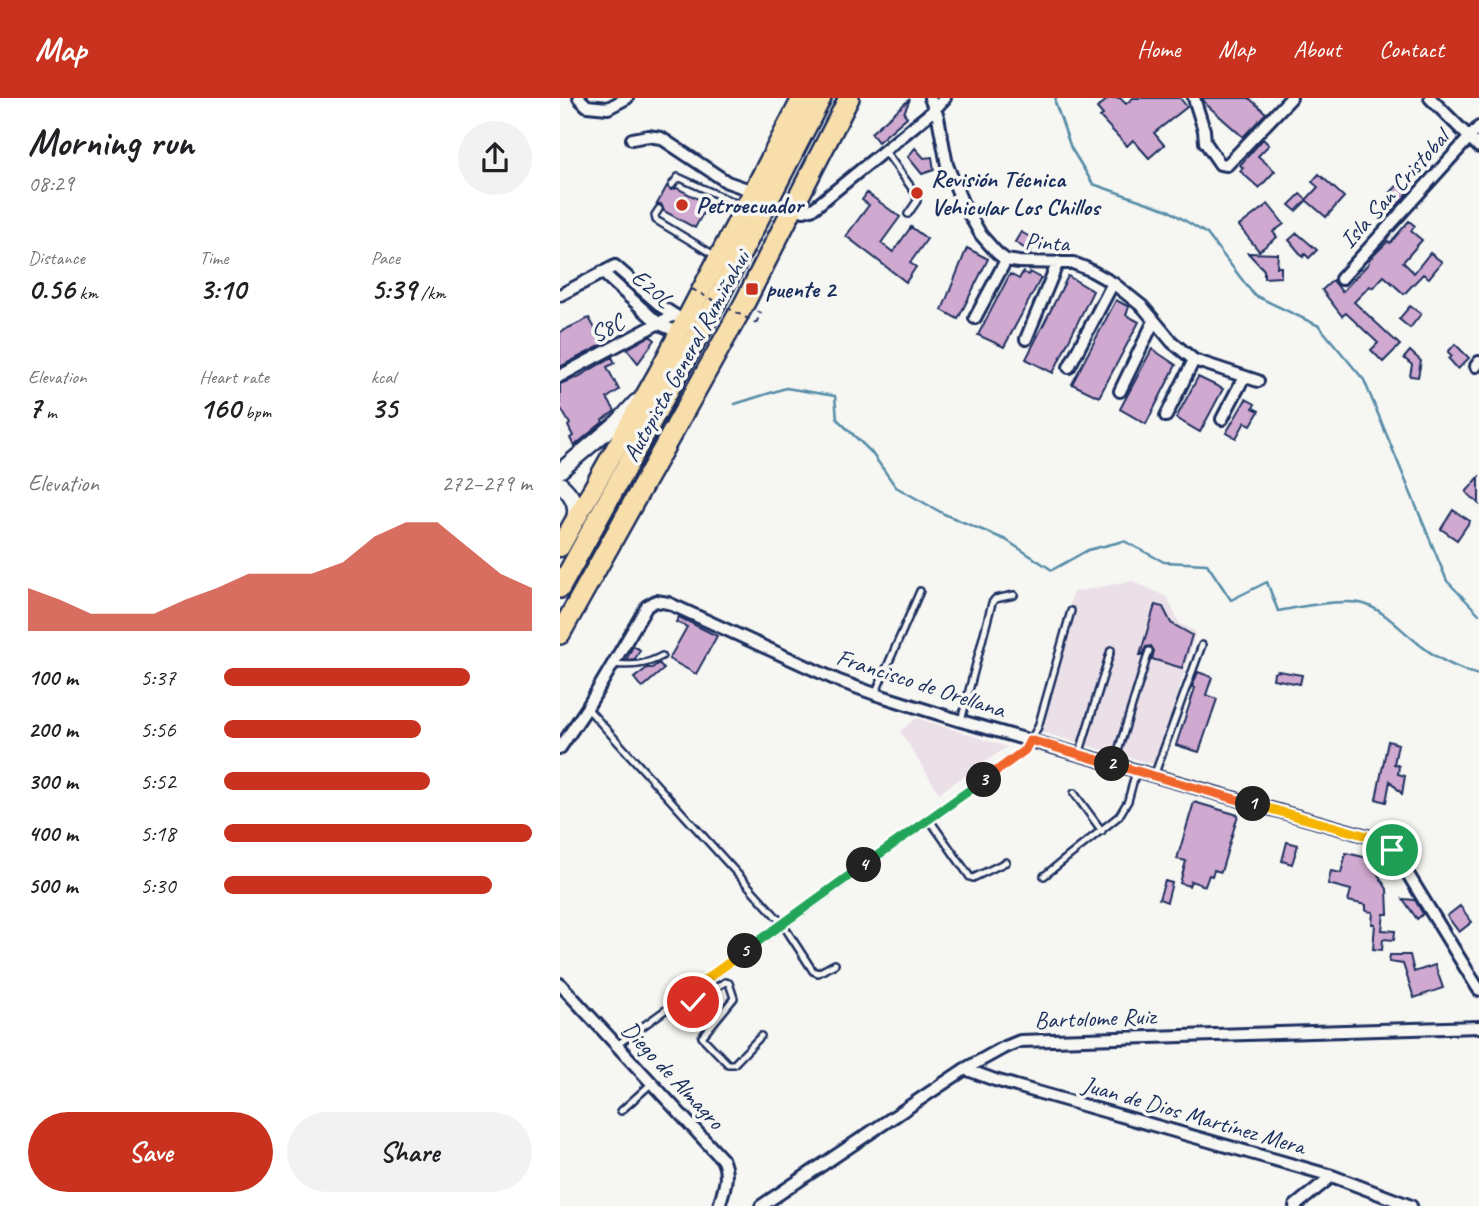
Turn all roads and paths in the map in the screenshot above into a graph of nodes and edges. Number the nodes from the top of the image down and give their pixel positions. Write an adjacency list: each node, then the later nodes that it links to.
1 (579, 98): 2 (street)
2 (627, 98)
3 (802, 98): 18 (main road)
4 (821, 98): 50 (highway, Autopista General Rumiñahui)
5 (849, 98): 20 (highway, Autopista General Rumiñahui)
6 (930, 98): 11 (street, Pinta)
7 (945, 98): 11 (street)
8 (1194, 98): 9 (street)
9 (1291, 98)
10 (1430, 98): 13 (street)
11 (934, 110): 16 (street); 24 (street, Pinta)
12 (1479, 127): 13 (street, Isla San Cristobal)
13 (1469, 137): 15 (street); 27 (street, Isla San Cristobal)
14 (632, 139): 18 (street)
15 (1479, 147)
16 (885, 151): 20 (street); 22 (lane)
17 (672, 185): 19 (lane)
18 (753, 191): 19 (main road)
19 (745, 208): 23 (main road)
20 (793, 208): 54 (highway, Autopista General Rumiñahui)
21 (660, 209): 23 (lane)
22 (908, 214)
23 (718, 257): 34 (main road)
24 (1006, 260): 25 (street, Pinta); 32 (street)
25 (1058, 262): 28 (street, Pinta); 36 (street)
26 (602, 272): 30 (street); 34 (street, E20L); 35 (street, E20L)
27 (1341, 279)
28 (1113, 284): 33 (street, Pinta); 38 (street)
29 (692, 289): 31 (path, bridge)
30 (560, 295)
31 (761, 313)
32 (975, 318)
33 (1154, 321): 37 (street, Pinta); 43 (street)
34 (678, 323): 35 (street, E20L); 35 (street, S8C); 39 (main road)
35 (659, 324): 40 (street, S8C)
36 (1026, 340)
37 (1194, 360): 41 (street, Pinta); 44 (street)
38 (1069, 367)
39 (658, 373): 46 (street); 48 (main road)
40 (560, 376)
41 (1244, 377): 42 (street, Pinta); 45 (street)
42 (1258, 381)
43 (1120, 391)
44 (1166, 416)
45 (1222, 419)
46 (560, 471)
47 (560, 484): 48 (street)
48 (570, 528): 49 (main road)
49 (560, 547)
50 (560, 588)
51 (920, 591): 60 (lane)
52 (1014, 595): 62 (lane)
53 (1071, 611): 63 (lane)
54 (560, 634)
55 (1202, 645): 68 (lane)
56 (1111, 650): 65 (lane)
57 (1149, 651): 66 (lane)
58 (662, 656): 59 (lane)
59 (613, 664): 60 (street, Francisco de Orellana); 61 (street, Francisco de Orellana)
60 (874, 694): 62 (street, Francisco de Orellana)
61 (587, 708): 64 (street, Francisco de Orellana); 74 (lane)
62 (961, 721): 63 (street, Francisco de Orellana)
63 (1030, 740): 65 (street, Francisco de Orellana); 70 (lane)
64 (560, 748)
65 (1079, 754): 66 (street, Francisco de Orellana)
66 (1114, 764): 67 (street, Francisco de Orellana)
67 (1136, 771): 68 (street, Francisco de Orellana); 71 (lane)
68 (1154, 776): 77 (street, Francisco de Orellana)
69 (1074, 793): 71 (lane)
70 (929, 819): 72 (lane); 74 (lane)
71 (1102, 831): 73 (lane)
72 (1006, 862)
73 (1044, 876)
74 (782, 923): 75 (lane); 78 (lane)
75 (835, 964)
76 (560, 985): 81 (street, Diego de Almagro)
77 (1479, 990)
78 (683, 996): 80 (lane); 81 (lane)
79 (1479, 1027): 82 (street, Bartolome Ruiz)
80 (761, 1036)
81 (617, 1045): 83 (street, Diego de Almagro)
82 (965, 1069): 85 (street, Juan de Dios Martínez Mera); 87 (street, Bartolome Ruiz)
83 (652, 1083): 84 (lane); 86 (street, Diego de Almagro)
84 (621, 1111)
85 (1332, 1176): 88 (street); 89 (street, Juan de Dios Martínez Mera)
86 (719, 1206)
87 (761, 1206)
88 (1295, 1206)
89 (1411, 1206)

